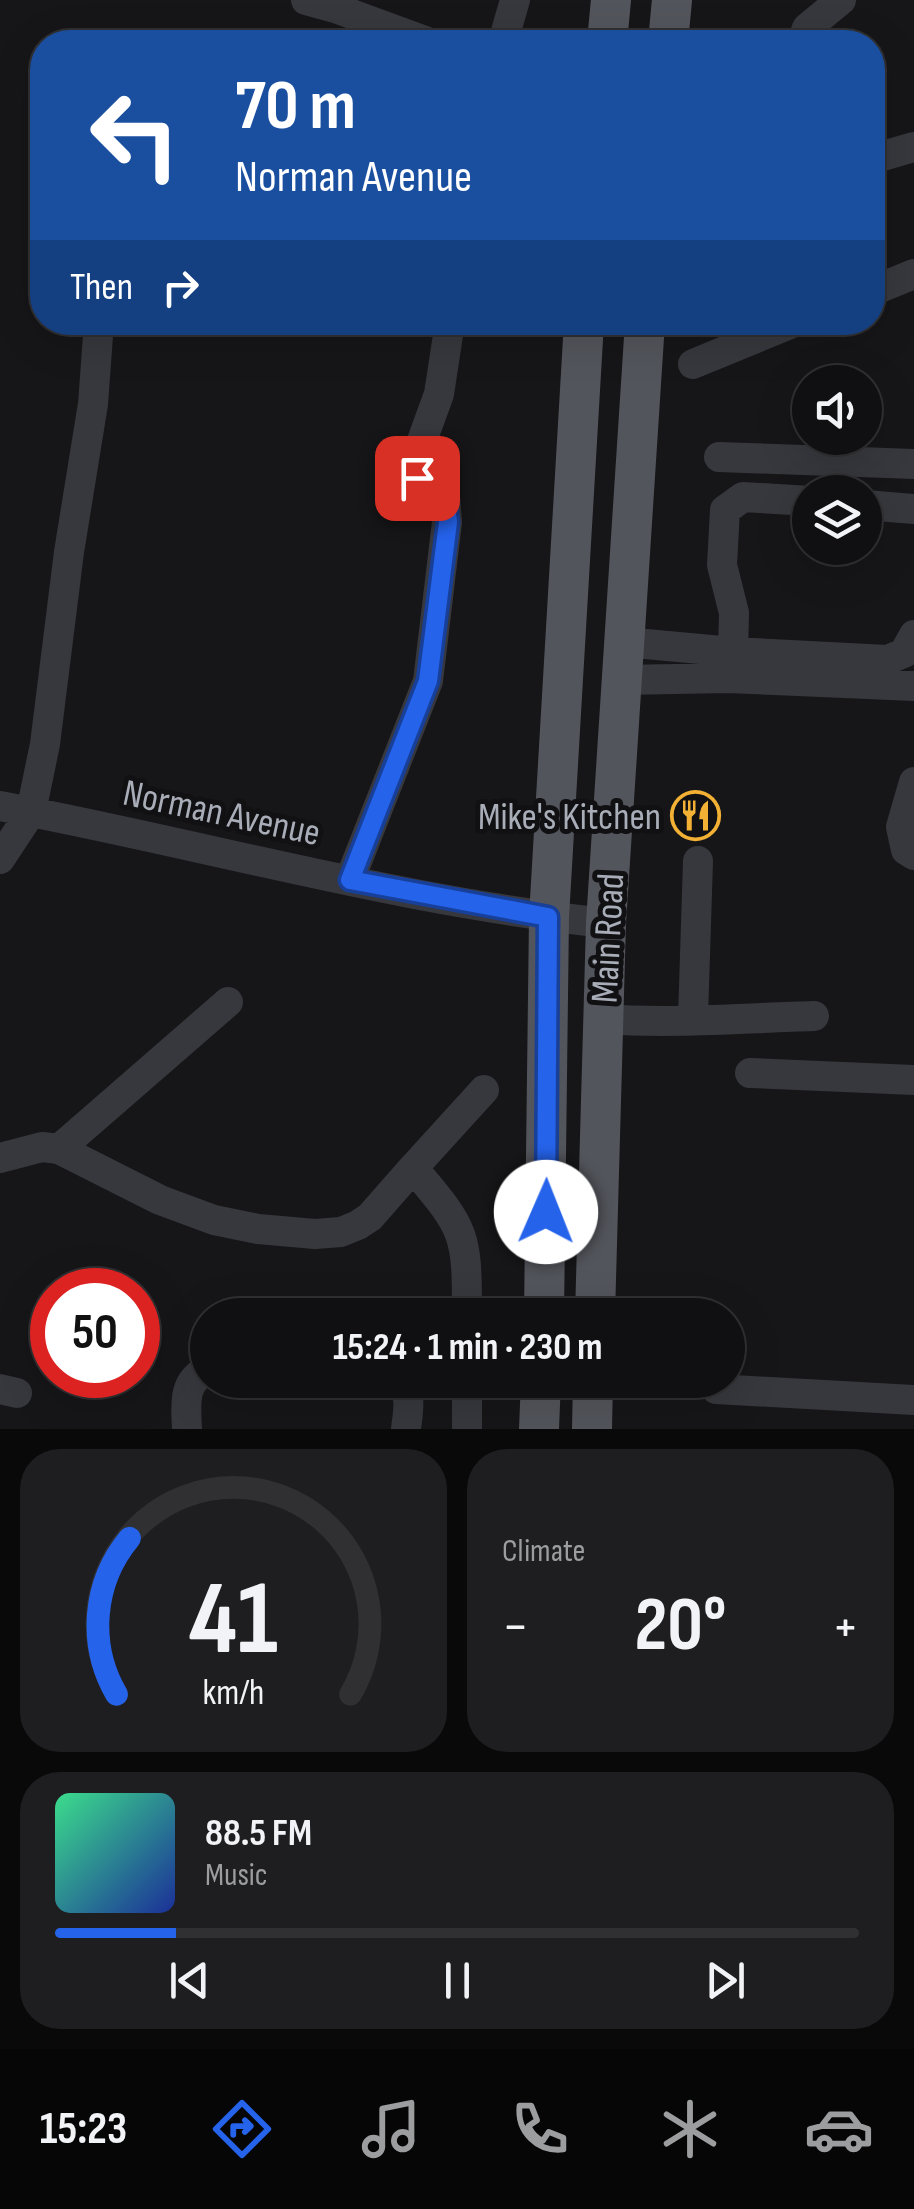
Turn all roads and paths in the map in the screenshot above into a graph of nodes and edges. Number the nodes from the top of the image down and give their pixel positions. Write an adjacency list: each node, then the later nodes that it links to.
1 (515, 0): 7 (street)
2 (611, 0): 8 (main road)
3 (672, 0): 9 (main road)
4 (841, 0): 10 (street)
5 (326, 2): 6 (street)
6 (397, 30)
7 (506, 30)
8 (608, 30)
9 (669, 30)
10 (806, 30)
11 (914, 147): 12 (street)
12 (885, 155)
13 (914, 274): 14 (street)
14 (885, 286)
15 (98, 335): 32 (street)
16 (448, 335): 36 (street)
17 (583, 335): 37 (main road, Main Road)
18 (644, 335): 28 (main road, Main Road)
19 (763, 335): 20 (street)
20 (693, 364)
21 (719, 457): 22 (street)
22 (914, 464)
23 (792, 501): 27 (street)
24 (882, 506): 25 (street)
25 (914, 509)
26 (914, 635): 27 (street)
27 (734, 652): 28 (street)
28 (623, 661): 29 (street); 38 (main road, Main Road)
29 (914, 686)
30 (914, 782): 33 (street)
31 (0, 806): 32 (street, Norman Avenue)
32 (31, 812): 34 (street); 36 (street, Norman Avenue)
33 (914, 854)
34 (0, 859)
35 (698, 861): 41 (street)
36 (350, 880): 37 (street, Norman Avenue)
37 (548, 917): 38 (street, Norman Avenue); 50 (main road, Main Road)
38 (606, 923): 42 (main road, Main Road)
39 (228, 1002): 46 (street)
40 (814, 1016): 41 (street)
41 (693, 1018): 42 (street)
42 (603, 1019): 51 (main road, Main Road)
43 (750, 1073): 44 (street)
44 (914, 1080)
45 (484, 1090): 48 (street)
46 (59, 1149): 47 (street); 48 (street)
47 (0, 1158)
48 (413, 1168): 49 (street)
49 (466, 1298)
50 (544, 1298)
51 (595, 1298)
52 (190, 1384): 59 (street)
53 (745, 1391): 58 (street)
54 (409, 1398): 60 (street)
55 (467, 1398): 61 (street)
56 (540, 1398): 62 (main road)
57 (593, 1398): 63 (main road)
58 (914, 1400)
59 (187, 1429)
60 (406, 1429)
61 (466, 1429)
62 (538, 1429)
63 (592, 1429)

